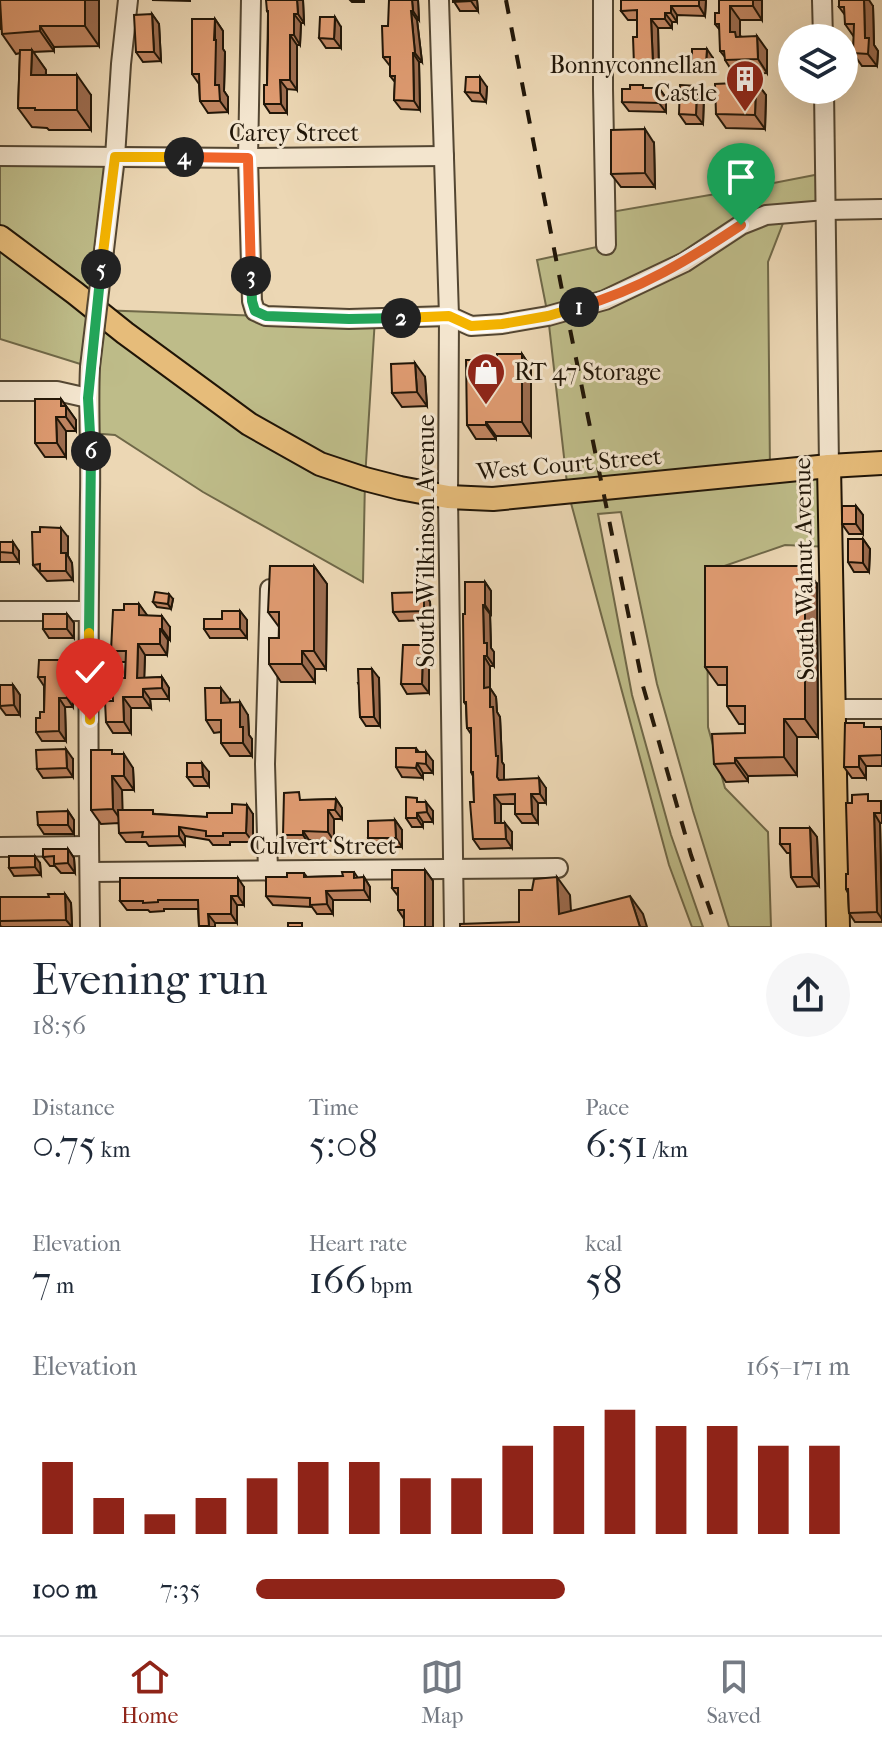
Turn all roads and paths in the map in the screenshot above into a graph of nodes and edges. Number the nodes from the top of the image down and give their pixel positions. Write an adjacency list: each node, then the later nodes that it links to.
1 (128, 0): 10 (street)
2 (251, 0): 11 (street)
3 (439, 0): 9 (street, South Wilkinson Avenue)
4 (603, 0): 15 (street)
5 (822, 0): 6 (street)
6 (823, 24)
7 (824, 104): 13 (street, South Walnut Avenue)
8 (0, 156): 10 (street, Carey Street)
9 (444, 156): 11 (street, Carey Street); 16 (street, South Wilkinson Avenue)
10 (115, 157): 11 (street, Carey Street); 18 (street, bridge)
11 (248, 158): 16 (street)
12 (882, 209): 13 (street)
13 (826, 210): 16 (street); 20 (street, South Walnut Avenue)
14 (0, 237): 21 (main road, West Court Street)
15 (606, 245)
16 (449, 316): 21 (street, South Wilkinson Avenue)
17 (0, 391): 18 (street)
18 (88, 398): 24 (street)
19 (882, 463): 20 (main road, West Court Street)
20 (829, 466): 21 (main road, West Court Street); 25 (main road, South Walnut Avenue)
21 (448, 497): 30 (street, South Wilkinson Avenue)
22 (271, 574): 31 (street)
23 (0, 611): 24 (street)
24 (88, 611): 27 (street)
25 (833, 709): 26 (street); 35 (main road, South Walnut Avenue)
26 (882, 709)
27 (89, 846): 28 (street); 32 (street)
28 (0, 847)
29 (558, 868): 30 (street, Culvert Street)
30 (454, 870): 31 (street, Culvert Street); 34 (street, South Wilkinson Avenue)
31 (268, 871): 32 (street, Culvert Street)
32 (90, 872): 33 (street)
33 (90, 927)
34 (454, 927)
35 (838, 927)

